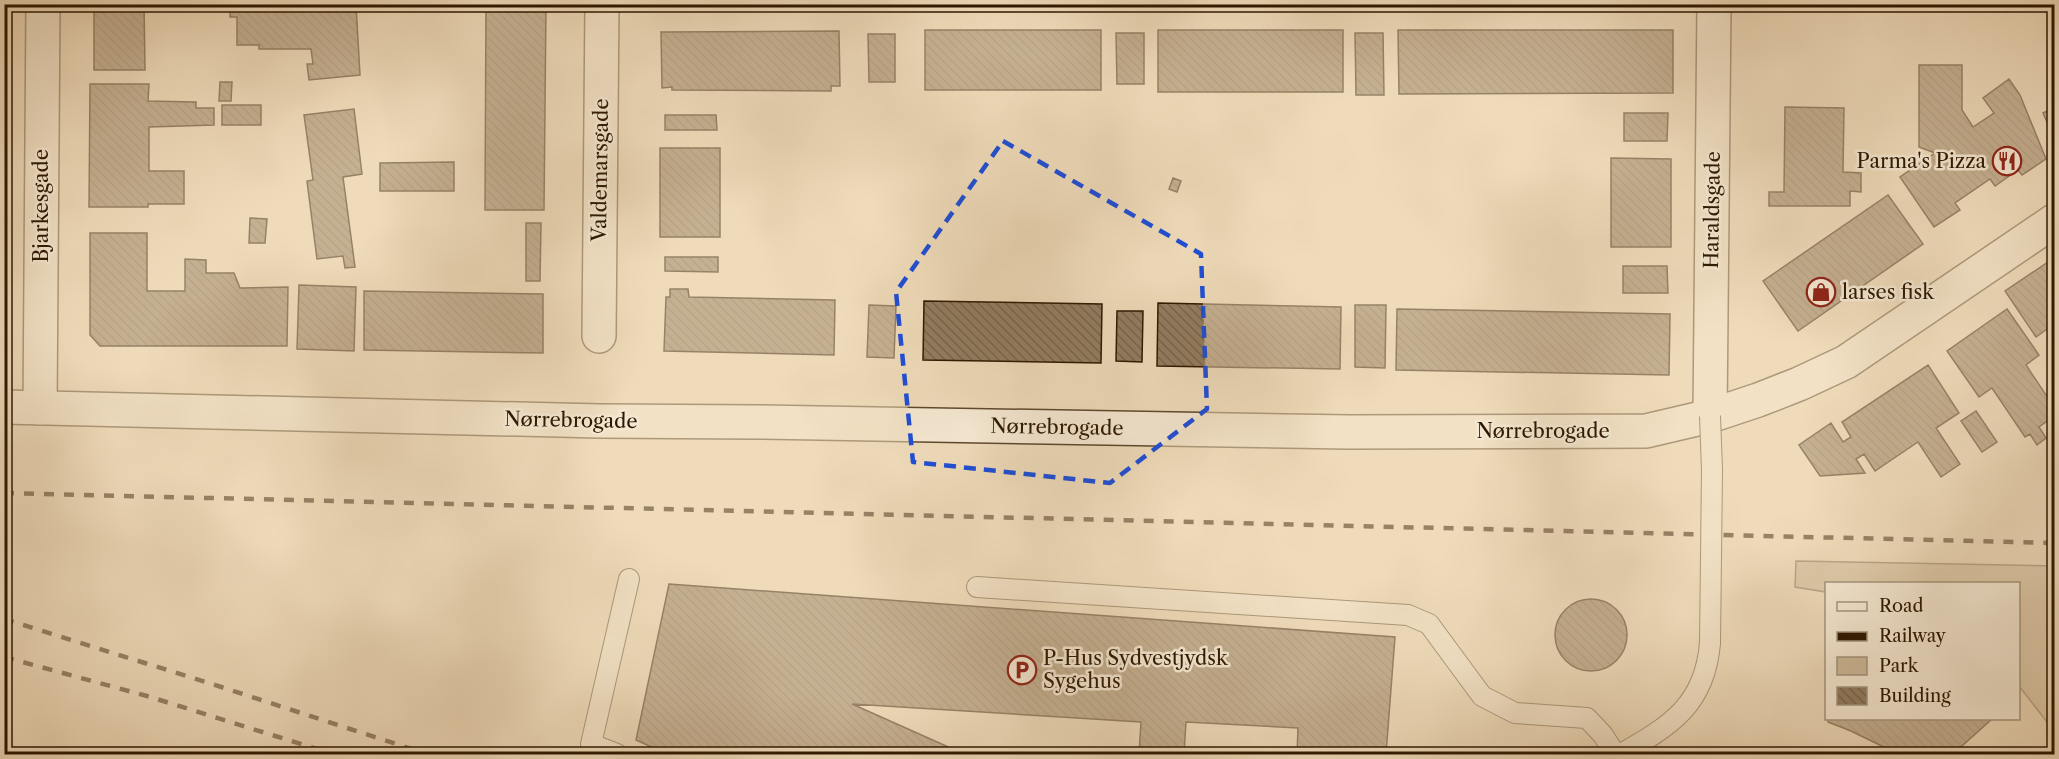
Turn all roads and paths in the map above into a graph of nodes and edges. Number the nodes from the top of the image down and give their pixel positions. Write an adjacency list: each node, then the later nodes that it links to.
1 (43, 4): 7 (street, Bjarkesgade)
2 (602, 4): 5 (street, Valdemarsgade)
3 (1714, 4): 8 (street, Haraldsgade)
4 (2055, 221): 8 (street, Nørrebrogade)
5 (599, 336)
6 (4, 407): 7 (street, Nørrebrogade)
7 (40, 408): 8 (street, Nørrebrogade)
8 (1710, 416): 13 (lane, bridge)
9 (629, 579): 11 (lane)
10 (977, 586): 12 (lane)
11 (617, 754)
12 (1615, 754)
13 (1621, 754)

